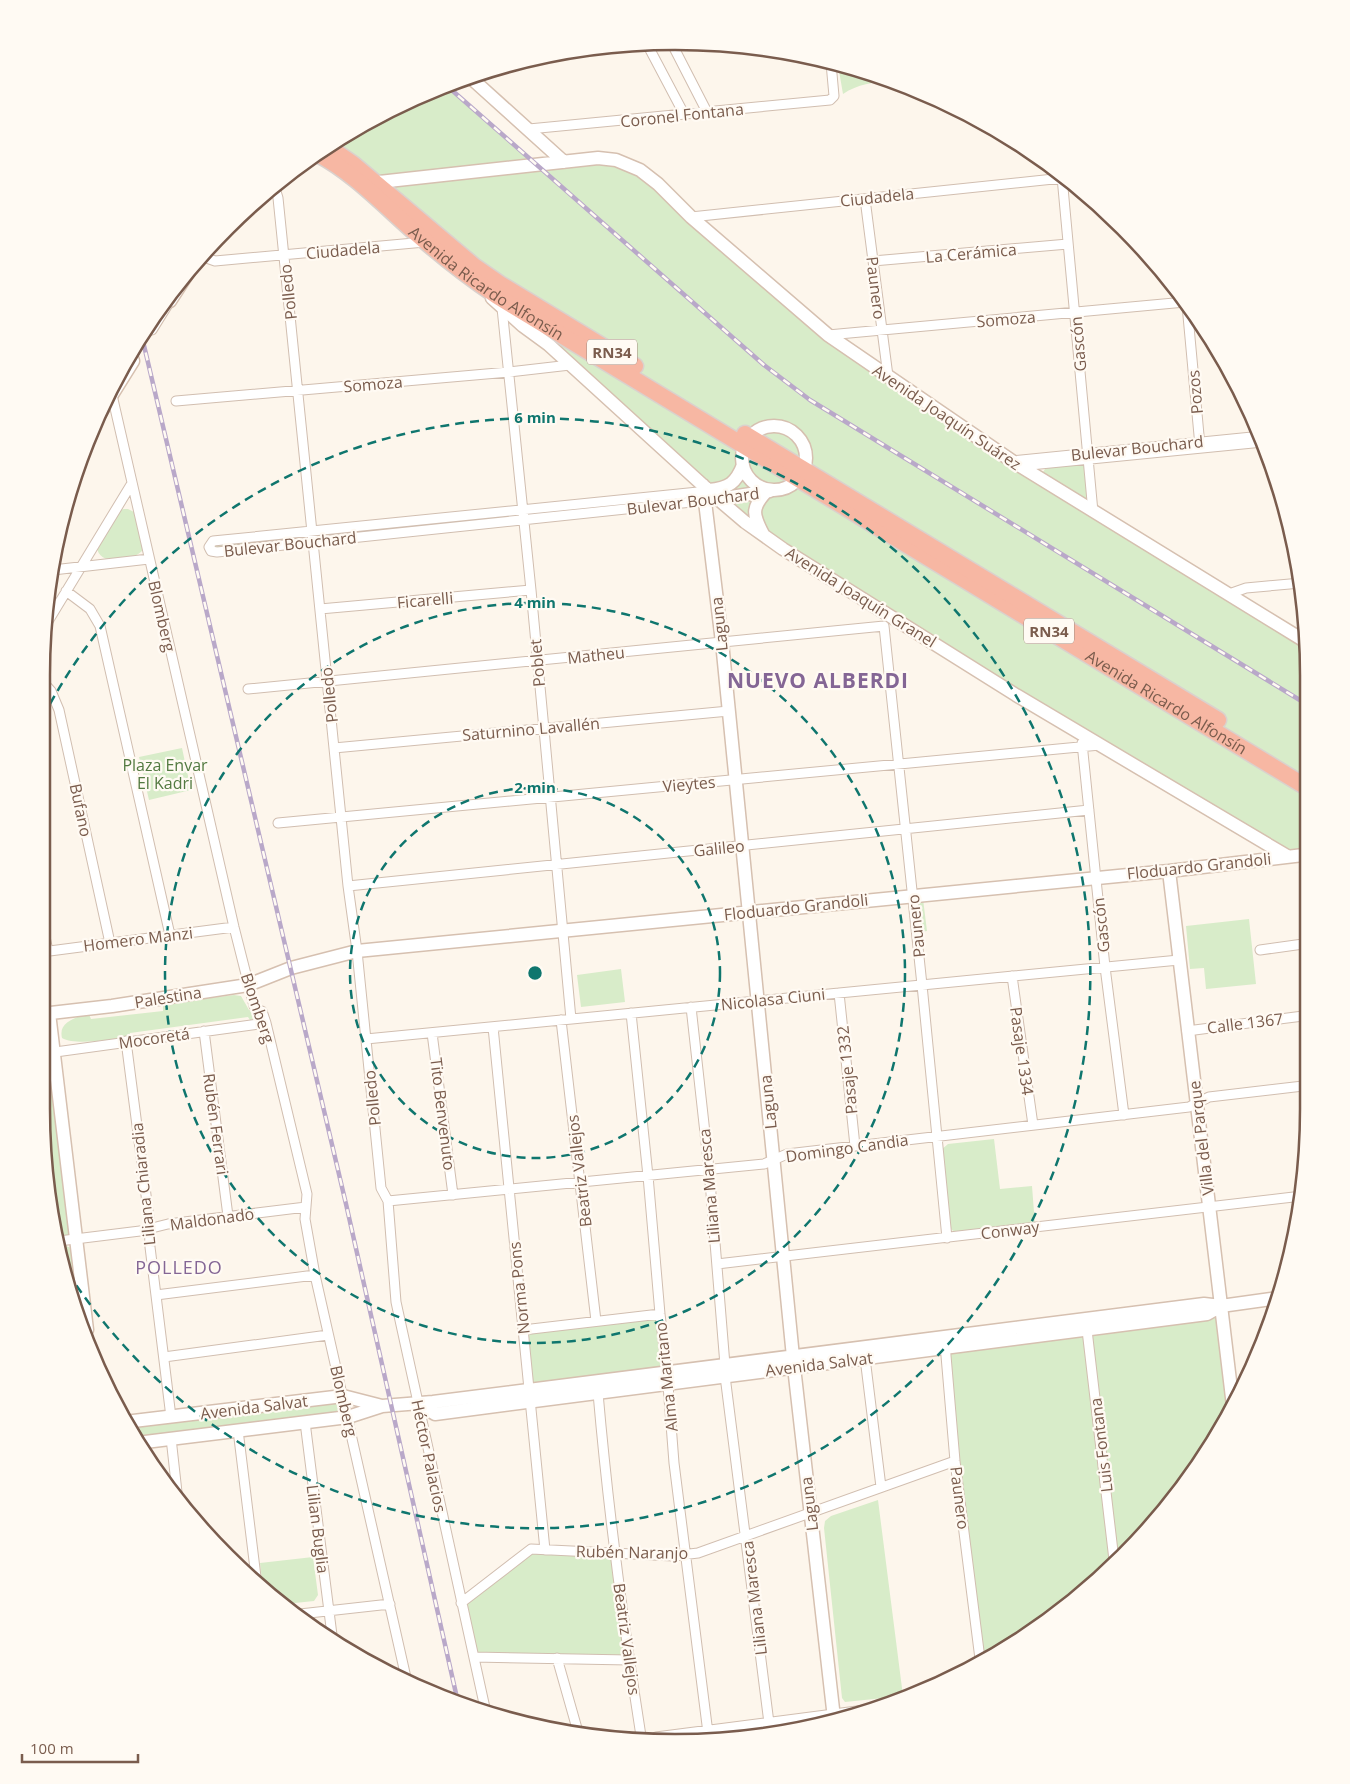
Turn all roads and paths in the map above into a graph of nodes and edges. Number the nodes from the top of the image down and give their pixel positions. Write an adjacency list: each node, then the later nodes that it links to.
1 (675, 50): 5 (street)
2 (650, 51): 6 (street)
3 (832, 70): 5 (street, Coronel Fontana)
4 (476, 82): 7 (street)
5 (707, 112): 6 (street, Coronel Fontana)
6 (684, 114): 7 (street, Coronel Fontana)
7 (529, 129): 10 (street)
8 (335, 151): 12 (highway, Avenida Ricardo Alfonsín / RN34)
9 (324, 158): 12 (highway, Avenida Ricardo Alfonsín / RN34)
10 (564, 162): 12 (street); 16 (street, Avenida Joaquín Suárez)
11 (1055, 179): 15 (street, Ciudadela)
12 (368, 183): 17 (highway, Avenida Ricardo Alfonsín / RN34); 36 (highway, Avenida Ricardo Alfonsín / RN34)
13 (1063, 185): 18 (street, Gascón)
14 (277, 194): 19 (street, Polledo)
15 (865, 199): 16 (street, Ciudadela); 21 (street, Paunero)
16 (692, 217): 28 (street, Avenida Joaquín Suárez)
17 (425, 242): 19 (street, Ciudadela); 22 (highway, Avenida Ricardo Alfonsín / RN34)
18 (1068, 244): 21 (street, La Cerámica); 25 (street, Gascón)
19 (284, 256): 20 (street, Ciudadela); 32 (street, Polledo)
20 (209, 259)
21 (873, 261): 27 (street, Paunero)
22 (476, 281): 24 (street, Avenida Joaquín Granel); 36 (highway, Avenida Ricardo Alfonsín / RN34)
23 (1177, 303): 25 (street, Somoza)
24 (502, 308): 29 (street, Avenida Joaquín Granel); 30 (street, Poblet)
25 (1075, 313): 27 (street, Somoza); 39 (street, Gascón)
26 (1188, 319): 38 (street, Pozos)
27 (882, 330): 28 (street, Somoza); 31 (street, Paunero)
28 (828, 334): 31 (street, Avenida Joaquín Suárez)
29 (570, 364): 30 (street, Somoza); 45 (street, Avenida Joaquín Granel)
30 (509, 372): 32 (street, Somoza); 46 (street, Poblet)
31 (888, 376): 41 (street, Avenida Joaquín Suárez)
32 (298, 390): 34 (street, Somoza); 49 (street, Polledo)
33 (113, 400): 43 (street, Blomberg)
34 (176, 401)
35 (1253, 437): 38 (street, Bulevar Bouchard)
36 (747, 441): 40 (street); 42 (highway, Avenida Ricardo Alfonsín / RN34); 42 (street)
37 (1255, 442): 38 (street, Bulevar Bouchard)
38 (1200, 445): 39 (street, Bulevar Bouchard)
39 (1088, 456): 41 (street, Bulevar Bouchard); 47 (street, Gascón)
40 (743, 464): 44 (street); 45 (street, Bulevar Bouchard)
41 (1016, 464): 47 (street, Avenida Joaquín Suárez)
42 (802, 474): 44 (street); 73 (highway, Avenida Ricardo Alfonsín / RN34); 75 (highway, Avenida Ricardo Alfonsín / RN34)
43 (132, 483): 52 (street, Blomberg); 53 (street)
44 (770, 491): 45 (street, Bulevar Bouchard); 50 (street)
45 (708, 493): 46 (street, Bulevar Bouchard); 48 (street, Bulevar Bouchard); 50 (street, Avenida Joaquín Granel); 63 (street, Laguna)
46 (522, 510): 48 (street, Poblet); 49 (street, Bulevar Bouchard)
47 (1093, 512): 58 (street, Avenida Joaquín Suárez)
48 (523, 519): 51 (street, Bulevar Bouchard); 56 (street, Poblet)
49 (312, 531): 51 (street, Polledo); 51 (street, Bulevar Bouchard)
50 (764, 536): 61 (street, Avenida Joaquín Granel)
51 (313, 542): 59 (street, Polledo)
52 (149, 559): 53 (street); 90 (street, Blomberg)
53 (80, 567): 54 (street); 57 (street)
54 (59, 569)
55 (1293, 584): 58 (street)
56 (530, 590): 59 (street, Ficarelli); 64 (street, Poblet)
57 (66, 591): 60 (street); 92 (street)
58 (1229, 594): 62 (street, Avenida Joaquín Suárez)
59 (320, 609): 65 (street, Polledo)
60 (53, 613)
61 (888, 622): 63 (street, Matheu); 70 (street, Avenida Joaquín Granel); 72 (street, Paunero)
62 (1299, 638)
63 (722, 642): 64 (street, Matheu); 68 (street, Laguna)
64 (537, 661): 65 (street, Matheu); 69 (street, Poblet)
65 (328, 681): 66 (street, Matheu); 71 (street, Polledo)
66 (248, 688)
67 (50, 690): 93 (street, Bufano)
68 (729, 711): 69 (street, Saturnino Lavallén); 74 (street, Laguna)
69 (543, 728): 71 (street, Saturnino Lavallén); 76 (street, Poblet)
70 (1081, 740): 72 (street, Vieytes); 77 (street, Gascón); 83 (street, Avenida Joaquín Granel)
71 (334, 748): 78 (street, Polledo)
72 (899, 764): 74 (street, Vieytes); 80 (street, Paunero)
73 (1300, 770)
74 (736, 780): 76 (street, Vieytes); 81 (street, Laguna)
75 (1300, 783)
76 (550, 797): 78 (street, Vieytes); 84 (street, Poblet)
77 (1089, 810): 80 (street, Galileo); 86 (street, Gascón)
78 (341, 817): 79 (street, Vieytes); 87 (street, Polledo)
79 (278, 823)
80 (906, 828): 81 (street, Galileo); 88 (street, Paunero)
81 (742, 845): 84 (street, Galileo); 89 (street, Laguna)
82 (1300, 855): 83 (street, Floduardo Grandoli)
83 (1287, 856): 85 (street, Floduardo Grandoli)
84 (556, 864): 87 (street, Galileo); 91 (street, Poblet)
85 (1169, 870): 86 (street, Floduardo Grandoli); 98 (street, Villa del Parque)
86 (1096, 878): 88 (street, Floduardo Grandoli); 99 (street, Gascón)
87 (348, 886): 97 (street, Polledo)
88 (913, 896): 89 (street, Floduardo Grandoli); 103 (street, Paunero)
89 (749, 912): 91 (street, Floduardo Grandoli); 105 (street, Laguna)
90 (234, 927): 92 (street, Homero Manzi); 102 (street, Blomberg)
91 (563, 930): 97 (street, Floduardo Grandoli); 110 (street, Poblet)
92 (170, 935): 93 (street, Homero Manzi)
93 (110, 943): 96 (street, Homero Manzi)
94 (1300, 944): 95 (street)
95 (1260, 950)
96 (50, 951)
97 (357, 952): 100 (street, Floduardo Grandoli); 116 (street, Polledo)
98 (1179, 960): 99 (street, Nicolasa Ciuni); 114 (street, Villa del Parque)
99 (1105, 967): 101 (street, Nicolasa Ciuni); 122 (street, Gascón)
100 (291, 968): 102 (street, Palestina)
101 (1012, 976): 103 (street, Nicolasa Ciuni); 123 (street, Pasaje 1334)
102 (248, 985): 107 (street, Palestina); 111 (street, Blomberg)
103 (922, 985): 104 (street, Nicolasa Ciuni); 124 (street, Paunero)
104 (839, 993): 105 (street, Nicolasa Ciuni); 125 (street, Pasaje 1332)
105 (757, 1001): 106 (street, Nicolasa Ciuni); 126 (street, Laguna)
106 (691, 1007): 108 (street, Nicolasa Ciuni); 127 (street, Liliana Maresca)
107 (50, 1013)
108 (631, 1013): 110 (street, Nicolasa Ciuni); 128 (street, Alma Maritano)
109 (1300, 1016): 114 (street, Calle 1367)
110 (566, 1020): 112 (street, Nicolasa Ciuni); 129 (street, Beatriz Vallejos)
111 (266, 1023): 113 (street, Mocoretá); 134 (street, Blomberg)
112 (493, 1027): 115 (street, Nicolasa Ciuni); 130 (street, Norma Pons)
113 (204, 1031): 117 (street, Mocoretá); 136 (street, Rubén Ferrari)
114 (1187, 1031): 121 (street, Villa del Parque)
115 (432, 1033): 116 (street, Nicolasa Ciuni); 131 (street, Tito Benvenuto)
116 (366, 1039): 133 (street, Polledo)
117 (126, 1041): 118 (street, Mocoretá); 137 (street, Liliana Chiaradia)
118 (50, 1053)
119 (50, 1072): 139 (street)
120 (1300, 1086): 121 (street, Domingo Candia)
121 (1197, 1103): 122 (street, Domingo Candia); 135 (street, Villa del Parque)
122 (1124, 1115): 123 (street, Domingo Candia)
123 (1032, 1126): 124 (street, Domingo Candia)
124 (937, 1136): 125 (street, Domingo Candia); 138 (street, Paunero)
125 (855, 1146): 126 (street, Domingo Candia)
126 (773, 1160): 127 (street, Domingo Candia); 141 (street, Laguna)
127 (709, 1170): 128 (street, Domingo Candia); 142 (street, Liliana Maresca)
128 (648, 1176): 129 (street, Domingo Candia); 147 (street, Alma Maritano)
129 (580, 1182): 130 (street, Domingo Candia); 149 (street, Beatriz Vallejos)
130 (509, 1189): 131 (street, Domingo Candia); 150 (street, Norma Pons)
131 (453, 1195): 133 (street, Domingo Candia)
132 (1294, 1197): 135 (street, Conway)
133 (388, 1201): 163 (street, Héctor Palacios)
134 (306, 1207): 136 (street, Maldonado); 143 (street, Blomberg)
135 (1209, 1207): 138 (street, Conway); 146 (street, Villa del Parque)
136 (228, 1216): 137 (street, Maldonado)
137 (150, 1229): 139 (street, Maldonado); 144 (street, Liliana Chiaradia)
138 (947, 1238): 141 (street, Conway)
139 (76, 1239): 140 (street, Maldonado); 148 (street)
140 (64, 1240)
141 (783, 1257): 142 (street, Conway); 156 (street, Laguna)
142 (716, 1264): 157 (street, Liliana Maresca)
143 (315, 1275): 144 (street); 152 (street, Blomberg)
144 (156, 1295): 154 (street, Liliana Chiaradia)
145 (1270, 1299): 146 (street, Avenida Salvat)
146 (1220, 1306): 151 (street, Avenida Salvat); 153 (street, Avenida Salvat); 159 (street, Villa del Parque)
147 (660, 1314): 149 (street); 158 (street, Alma Maritano)
148 (85, 1316)
149 (596, 1321): 150 (street)
150 (523, 1330): 161 (street, Norma Pons)
151 (1087, 1330): 153 (street, Avenida Salvat); 179 (street, Luis Fontana)
152 (328, 1335): 154 (street); 162 (street, Blomberg)
153 (944, 1342): 155 (street, Avenida Salvat); 156 (street, Avenida Salvat); 172 (street, Paunero)
154 (164, 1357): 165 (street, Liliana Chiaradia)
155 (865, 1358): 156 (street, Avenida Salvat); 174 (street)
156 (793, 1362): 157 (street, Avenida Salvat); 175 (street, Laguna)
157 (725, 1371): 158 (street, Avenida Salvat); 176 (street, Liliana Maresca)
158 (668, 1378): 160 (street, Avenida Salvat); 161 (street, Avenida Salvat); 180 (street, Alma Maritano)
159 (1233, 1391)
160 (598, 1393): 161 (street, Avenida Salvat); 178 (street, Beatriz Vallejos)
161 (530, 1395): 163 (street, Avenida Salvat); 177 (street, Norma Pons)
162 (344, 1396): 164 (street, Avenida Salvat); 165 (street, Avenida Salvat); 166 (street, Blomberg)
163 (417, 1403): 164 (street, Avenida Salvat); 182 (street, Héctor Palacios)
164 (382, 1406): 166 (street, Avenida Salvat)
165 (171, 1417): 167 (street, Avenida Salvat)
166 (348, 1417): 168 (street, Avenida Salvat); 183 (street, Blomberg)
167 (134, 1421)
168 (305, 1422): 169 (street, Avenida Salvat); 184 (street, Lilian Buglia)
169 (238, 1430): 170 (street, Avenida Salvat); 181 (street)
170 (171, 1438): 171 (street, Avenida Salvat); 173 (street)
171 (146, 1441)
172 (955, 1460): 174 (street, Rubén Naranjo); 187 (street, Paunero)
173 (176, 1485)
174 (881, 1487): 175 (street, Rubén Naranjo)
175 (810, 1513): 176 (street, Rubén Naranjo); 193 (street, Laguna)
176 (746, 1535): 180 (street, Rubén Naranjo); 196 (street, Liliana Maresca)
177 (545, 1550): 178 (street, Rubén Naranjo); 182 (street, Rubén Naranjo)
178 (615, 1554): 180 (street, Rubén Naranjo); 190 (street, Beatriz Vallejos)
179 (1113, 1554)
180 (686, 1555): 197 (street, Alma Maritano)
181 (255, 1572)
182 (461, 1603): 188 (street, Héctor Palacios)
183 (390, 1604): 184 (street); 191 (street, Blomberg)
184 (329, 1610): 185 (street); 186 (street, Lilian Buglia)
185 (306, 1613)
186 (332, 1631)
187 (979, 1655)
188 (474, 1657): 189 (street); 192 (street, Héctor Palacios)
189 (557, 1658): 190 (street); 194 (street)
190 (629, 1660): 198 (street, Beatriz Vallejos)
191 (405, 1673)
192 (484, 1704)
193 (834, 1714)
194 (576, 1726)
195 (768, 1727): 197 (street)
196 (770, 1727)
197 (708, 1731): 199 (street)
198 (641, 1733)
199 (684, 1734)

